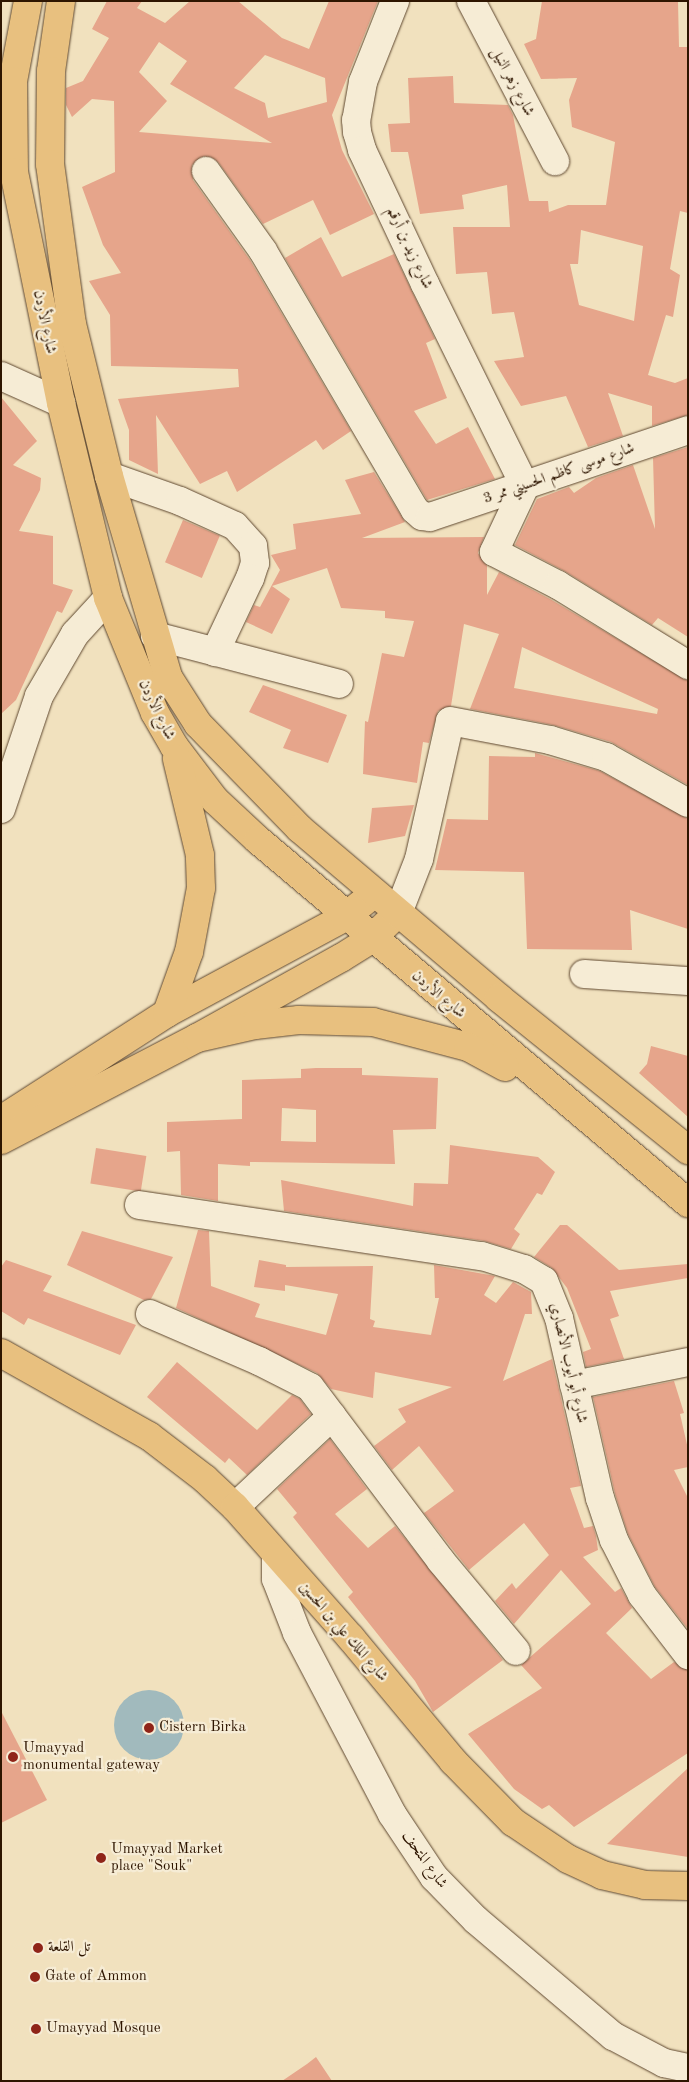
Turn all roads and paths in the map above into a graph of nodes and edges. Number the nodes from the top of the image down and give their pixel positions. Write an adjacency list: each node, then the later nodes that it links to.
1 (28, 1): 5 (main road, شارع الأردن)
2 (61, 1): 12 (main road, شارع الأردن)
3 (395, 1): 13 (street, شارع زيد بن أرقم)
4 (471, 1): 6 (street, شارع زهر النيل)
5 (7, 89): 8 (main road, شارع الأردن)
6 (555, 161)
7 (206, 171): 13 (street, شارع موسى كاظم الحسيني ممر 3)
8 (8, 173): 10 (main road, شارع الأردن)
9 (1, 376): 10 (street)
10 (61, 403): 14 (main road, شارع الأردن)
11 (688, 430): 13 (street, شارع موسى كاظم الحسيني ممر 3)
12 (108, 476): 15 (main road, شارع الأردن); 16 (street)
13 (524, 486): 17 (street)
14 (108, 598): 19 (main road, شارع الأردن); 21 (street)
15 (155, 636): 16 (street); 22 (main road, شارع الأردن)
16 (215, 652): 18 (street)
17 (688, 665)
18 (339, 684)
19 (174, 746): 24 (main road, شارع الأردن); 28 (main road)
20 (688, 803): 23 (street)
21 (1, 809)
22 (373, 894): 23 (main road, شارع الأردن); 24 (main road)
23 (398, 914): 25 (main road); 33 (main road, شارع الأردن)
24 (345, 917): 25 (main road, شارع الأردن); 28 (main road)
25 (371, 939): 29 (main road); 30 (main road, شارع الأردن)
26 (584, 974): 27 (street)
27 (688, 982)
28 (166, 1013): 31 (main road)
29 (197, 1038): 30 (main road); 32 (main road)
30 (556, 1094): 34 (main road, شارع الأردن)
31 (1, 1120)
32 (1, 1140)
33 (688, 1150)
34 (688, 1203)
35 (139, 1206): 39 (street, شارع أبو أيوب الأنصاري)
36 (150, 1314): 40 (street)
37 (1, 1353): 41 (main road, شارع الملك علي بن الحسين)
38 (686, 1368): 39 (street)
39 (574, 1385): 44 (street, شارع أبو أيوب الأنصاري)
40 (332, 1416): 41 (street); 43 (street)
41 (235, 1508): 42 (main road, شارع الملك علي بن الحسين)
42 (276, 1556): 45 (main road, شارع الملك علي بن الحسين); 46 (street, شارع المتحف)
43 (516, 1651)
44 (688, 1655)
45 (688, 1886)
46 (688, 2068)

